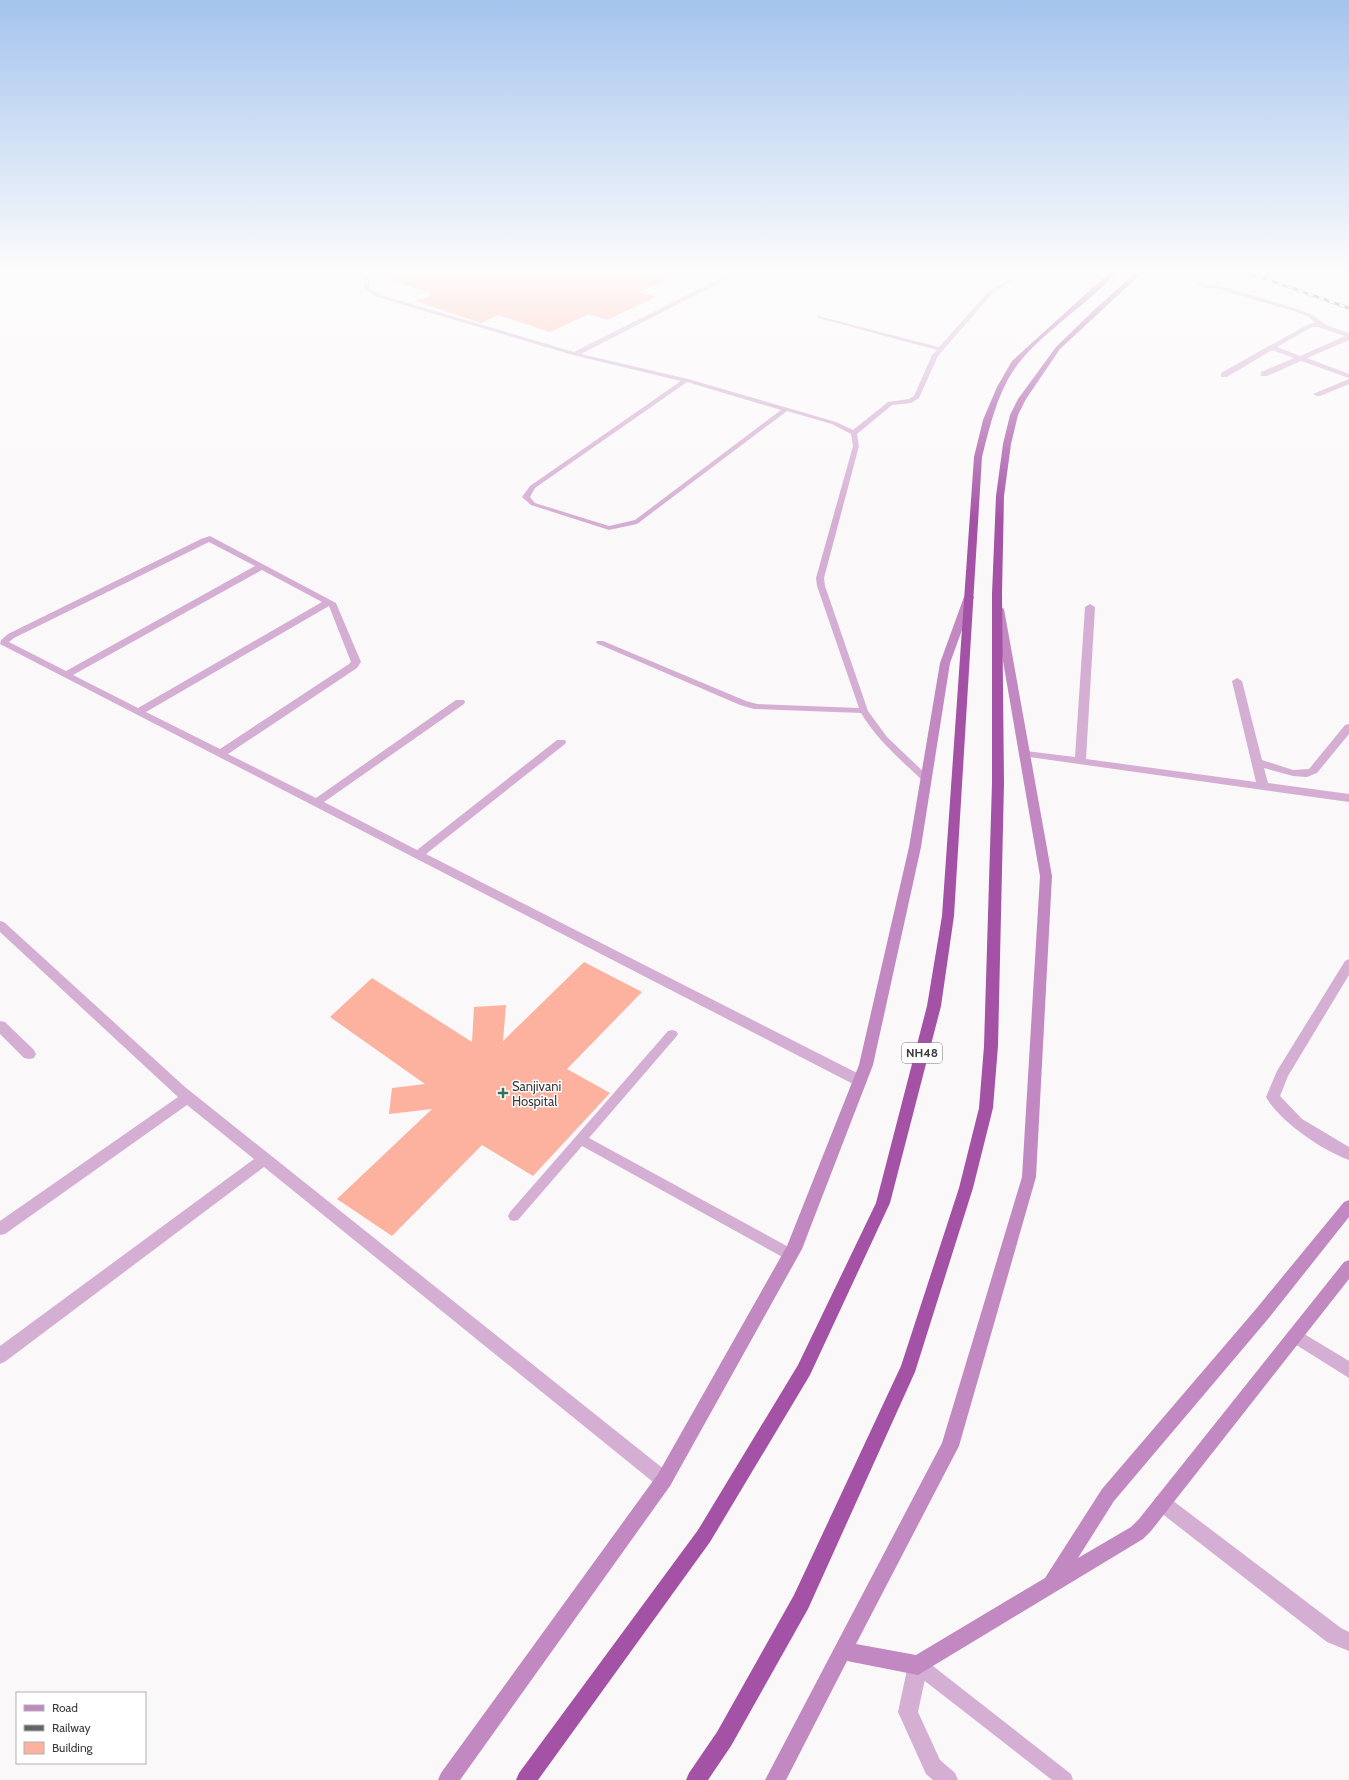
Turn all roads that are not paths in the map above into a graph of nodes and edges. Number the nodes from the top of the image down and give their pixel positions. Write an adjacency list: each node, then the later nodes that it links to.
1 (579, 355): 12 (lane)
2 (936, 355): 16 (lane)
3 (1023, 355): 18 (highway, NH48)
4 (1053, 355): 19 (highway)
5 (1257, 355): 10 (street)
6 (1293, 355): 8 (street)
7 (1307, 355): 8 (street)
8 (1301, 358): 9 (street); 11 (street)
9 (1264, 374)
10 (1224, 375)
11 (1349, 376)
12 (686, 380): 15 (lane); 15 (lane)
13 (1349, 381): 14 (street)
14 (1318, 394)
15 (786, 409): 16 (lane)
16 (854, 433): 26 (lane)
17 (262, 566): 20 (street); 23 (street); 23 (street)
18 (970, 594): 34 (street); 64 (highway, NH48)
19 (997, 594): 31 (street); 65 (highway)
20 (329, 602): 27 (street); 30 (street)
21 (1090, 607): 32 (street)
22 (600, 643): 26 (lane)
23 (66, 675): 27 (street)
24 (1237, 681): 33 (street)
25 (460, 702): 37 (street)
26 (864, 711): 34 (lane)
27 (138, 712): 30 (street)
28 (1349, 727): 33 (street)
29 (561, 742): 38 (street)
30 (220, 754): 37 (street)
31 (1026, 754): 32 (street); 61 (street)
32 (1080, 761): 35 (street)
33 (1257, 762): 35 (street)
34 (926, 779): 44 (street)
35 (1263, 786): 36 (street)
36 (1349, 798)
37 (316, 803): 38 (street)
38 (418, 855): 44 (street)
39 (0, 925): 45 (street)
40 (1349, 964): 47 (street)
41 (0, 1026): 43 (street)
42 (672, 1034): 46 (lane)
43 (29, 1054)
44 (860, 1081): 52 (street)
45 (188, 1097): 48 (street); 51 (street)
46 (581, 1138): 50 (lane); 52 (lane)
47 (1349, 1154)
48 (264, 1159): 55 (street); 57 (street)
49 (1349, 1206): 59 (street)
50 (514, 1216)
51 (0, 1229)
52 (791, 1255): 57 (street)
53 (1349, 1267): 54 (street)
54 (1296, 1336): 56 (street); 58 (street)
55 (0, 1356)
56 (1349, 1370)
57 (664, 1480): 63 (street)
58 (1162, 1503): 59 (street); 60 (street)
59 (1052, 1584): 62 (street)
60 (1349, 1642)
61 (843, 1651): 62 (street); 66 (street)
62 (918, 1665): 67 (street); 68 (lane)
63 (448, 1780)
64 (526, 1780)
65 (696, 1780)
66 (776, 1780)
67 (948, 1780)
68 (1065, 1780)

